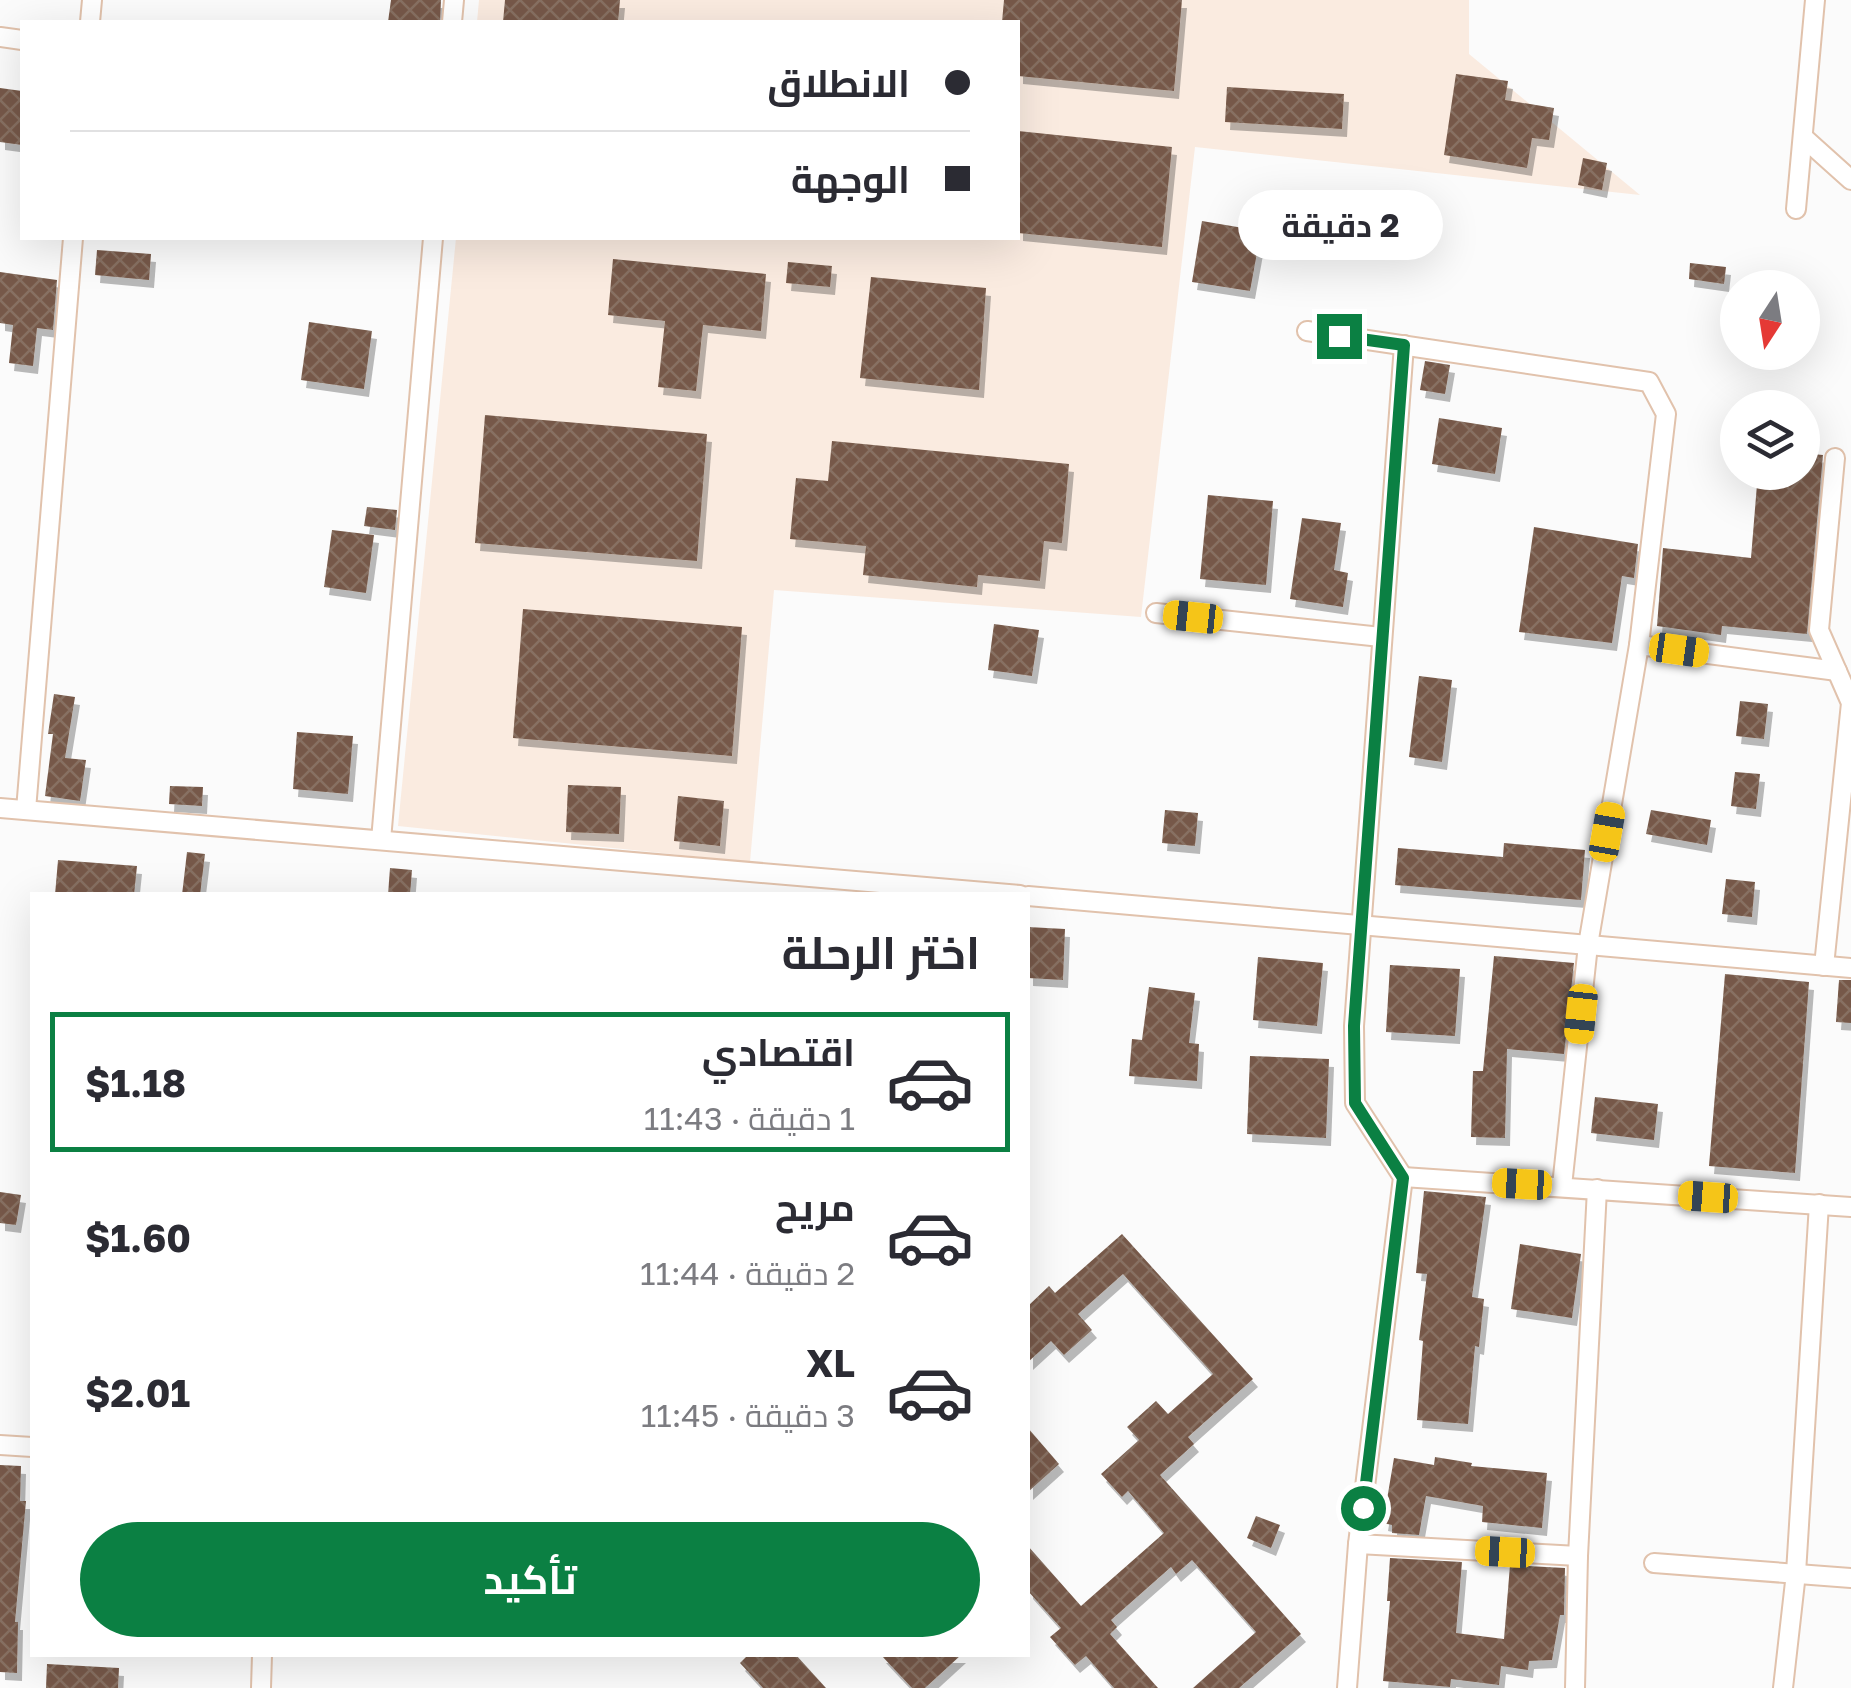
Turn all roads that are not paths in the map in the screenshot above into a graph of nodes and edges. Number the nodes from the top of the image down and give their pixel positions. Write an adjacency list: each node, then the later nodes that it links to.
1 (1815, 0): 2 (street)
2 (1803, 137): 3 (street); 4 (street)
3 (1851, 180)
4 (1796, 208)
5 (72, 240): 15 (street)
6 (433, 240): 16 (street)
7 (1307, 330): 8 (street)
8 (1404, 345): 11 (street); 12 (street)
9 (1835, 458): 13 (street)
10 (1156, 613): 11 (street)
11 (1381, 637): 19 (street)
12 (1639, 645): 13 (street); 20 (street)
13 (1837, 671): 21 (street)
14 (0, 808): 15 (street)
15 (26, 810): 16 (street)
16 (381, 840): 17 (street)
17 (985, 892)
18 (1030, 896): 19 (street)
19 (1361, 925): 20 (street); 23 (street)
20 (1588, 945): 21 (street); 24 (street)
21 (1824, 966): 22 (street)
22 (1851, 968)
23 (1403, 1178): 24 (street); 30 (street)
24 (1562, 1186): 25 (street)
25 (1598, 1190): 26 (street); 31 (street)
26 (1819, 1204): 27 (street); 33 (street)
27 (1851, 1207)
28 (0, 1445): 29 (street)
29 (30, 1447)
30 (1358, 1544): 31 (street); 37 (street)
31 (1578, 1556): 38 (street)
32 (1654, 1563): 33 (street)
33 (1796, 1573): 34 (street); 39 (street)
34 (1851, 1578)
35 (262, 1657): 36 (street)
36 (260, 1688)
37 (1347, 1688)
38 (1575, 1688)
39 (1783, 1688)

